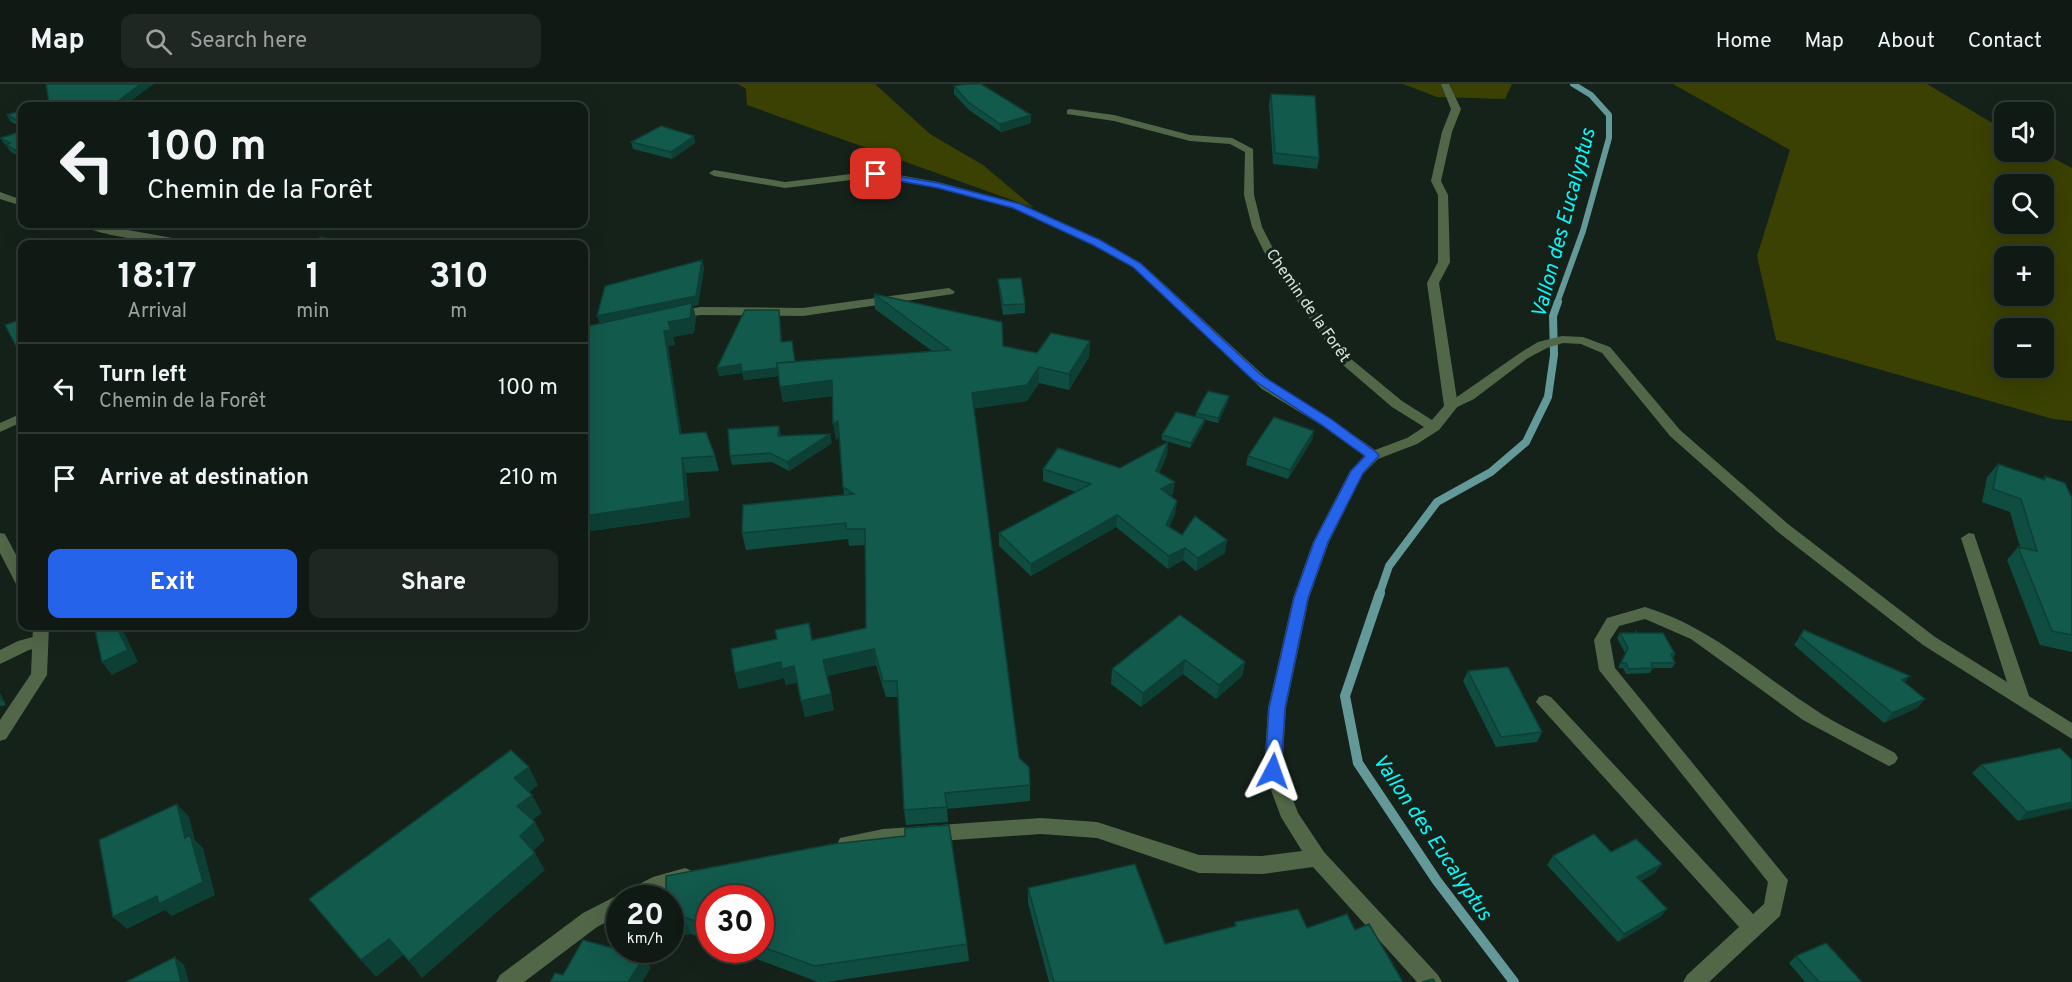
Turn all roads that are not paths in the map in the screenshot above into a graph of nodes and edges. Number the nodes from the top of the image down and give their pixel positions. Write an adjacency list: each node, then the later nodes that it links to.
1 (1445, 84): 10 (street)
2 (1070, 112): 12 (street, Chemin de la Forêt)
3 (714, 173): 14 (street)
4 (0, 195): 5 (street)
5 (18, 202)
6 (100, 228): 7 (street)
7 (166, 240)
8 (949, 292): 9 (street)
9 (657, 319)
10 (1451, 406): 12 (street); 20 (street)
11 (18, 419): 13 (street)
12 (1434, 427): 14 (street)
13 (0, 428)
14 (1373, 456): 26 (street)
15 (0, 538): 17 (street)
16 (1969, 538): 20 (street)
17 (18, 572)
18 (40, 633): 19 (street); 23 (street)
19 (0, 658)
20 (2022, 701): 22 (street)
21 (1545, 702): 30 (street)
22 (2072, 732)
23 (0, 734)
24 (1889, 758): 30 (street)
25 (827, 848): 26 (street)
26 (1317, 858): 32 (street)
27 (704, 873): 28 (street)
28 (656, 885)
29 (606, 911): 31 (street)
30 (1753, 928): 33 (street)
31 (507, 982)
32 (1431, 982)
33 (1694, 982)

